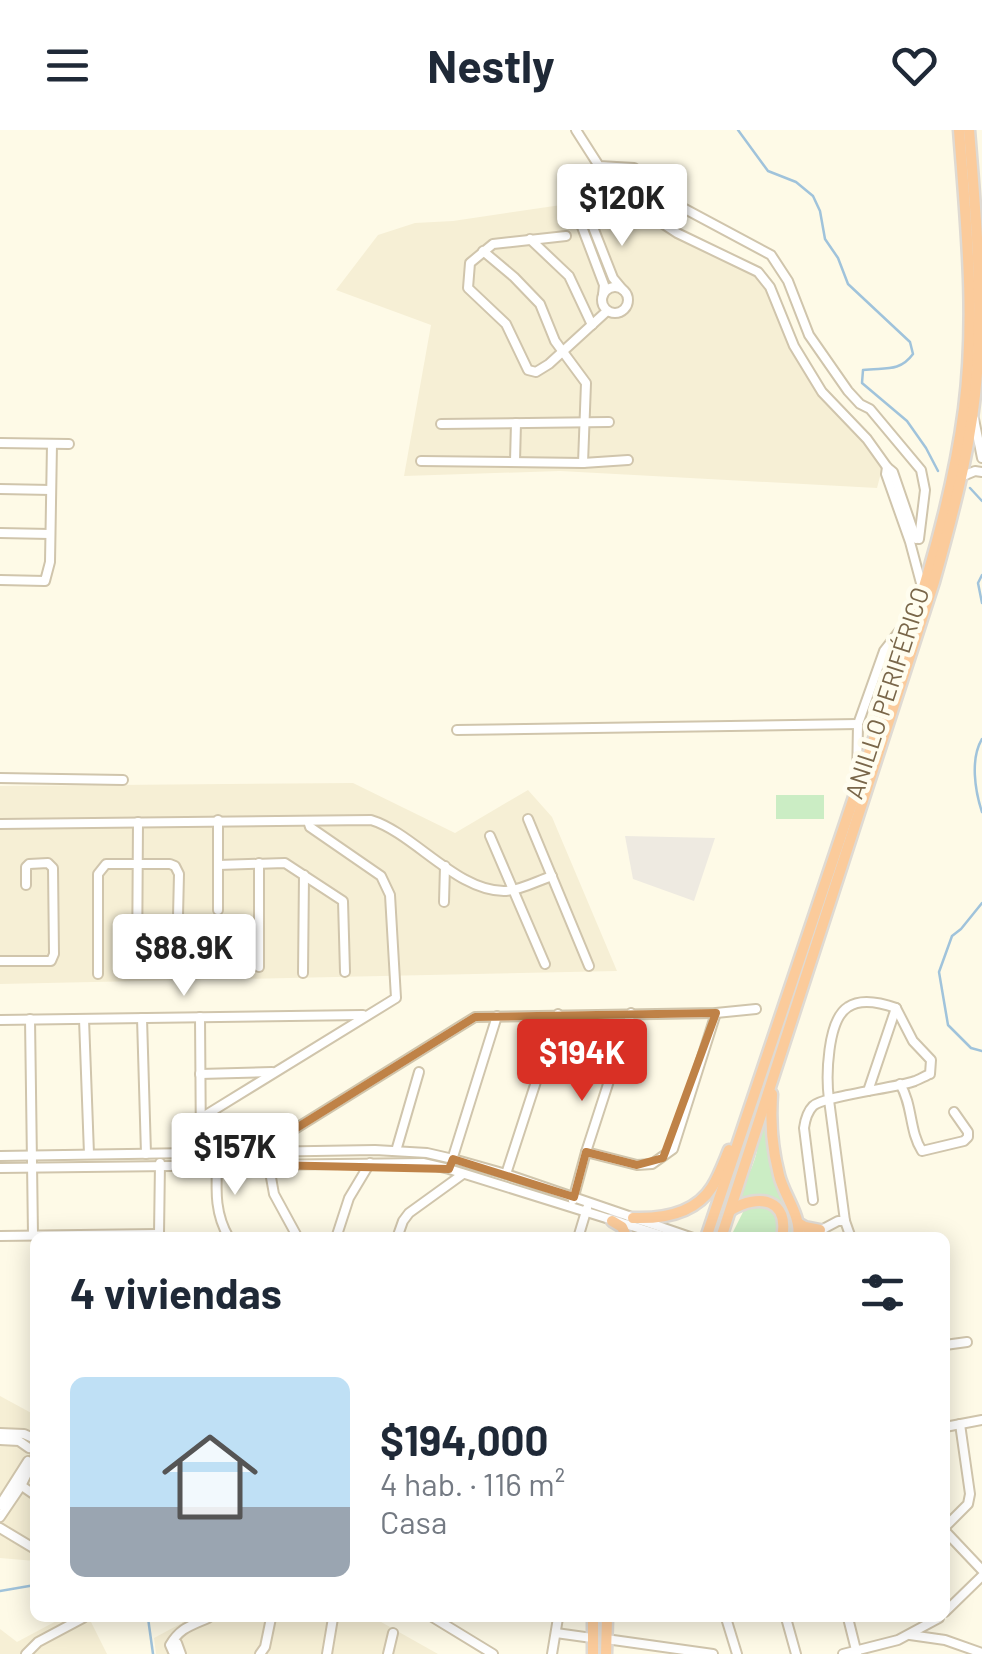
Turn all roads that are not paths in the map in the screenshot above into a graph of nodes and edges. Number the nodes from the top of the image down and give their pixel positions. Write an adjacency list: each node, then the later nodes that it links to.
1 (576, 130): 33 (street)
2 (959, 130): 30 (highway, ANILLO PERIFÉRICO)
3 (969, 130): 13 (highway, ANILLO PERIFÉRICO)
4 (596, 209): 8 (street); 9 (street); 33 (street)
5 (566, 236): 6 (street)
6 (530, 239): 7 (street); 11 (street)
7 (483, 251): 12 (street); 12 (street)
8 (623, 290): 9 (street); 10 (street)
9 (603, 295): 10 (street)
10 (607, 311): 11 (street)
11 (592, 326): 12 (street)
12 (561, 351): 16 (street)
13 (973, 413): 21 (street); 27 (highway, ANILLO PERIFÉRICO)
14 (609, 422): 16 (street)
15 (516, 423): 16 (street); 17 (street); 24 (street)
16 (584, 423): 25 (street)
17 (441, 424)
18 (0, 443): 19 (street)
19 (52, 444): 20 (street); 29 (street)
20 (69, 444)
21 (982, 458)
22 (628, 460): 25 (street)
23 (421, 461): 24 (street)
24 (515, 462): 25 (street)
25 (583, 463)
26 (982, 472): 27 (street)
27 (963, 476): 82 (highway, ANILLO PERIFÉRICO)
28 (0, 489): 29 (street)
29 (51, 490): 32 (street)
30 (940, 527): 33 (street); 35 (highway, ANILLO PERIFÉRICO)
31 (0, 533): 32 (street)
32 (50, 534): 34 (street)
33 (915, 540): 35 (street)
34 (0, 580)
35 (922, 587): 36 (highway, ANILLO PERIFÉRICO)
36 (915, 610): 37 (street); 41 (highway, ANILLO PERIFÉRICO)
37 (858, 724): 38 (street); 41 (street)
38 (457, 730)
39 (0, 778): 40 (street)
40 (123, 780)
41 (856, 788): 86 (highway, ANILLO PERIFÉRICO)
42 (528, 819): 53 (street)
43 (218, 820): 44 (street); 45 (street); 50 (street)
44 (138, 822): 46 (street); 48 (street)
45 (308, 822): 51 (street); 72 (street)
46 (0, 824)
47 (490, 836): 55 (street)
48 (138, 863): 58 (street); 63 (street); 65 (street)
49 (259, 864): 50 (street); 52 (street); 62 (street)
50 (218, 865): 57 (street)
51 (444, 866): 55 (street); 56 (street)
52 (304, 876): 64 (street); 66 (street)
53 (552, 876): 55 (street); 61 (street)
54 (26, 885): 59 (street)
55 (513, 890): 60 (street)
56 (444, 902)
57 (218, 910)
58 (216, 937)
59 (0, 962)
60 (544, 964)
61 (589, 966)
62 (259, 967)
63 (138, 972)
64 (345, 972)
65 (98, 974)
66 (303, 974)
67 (896, 1008): 83 (street); 84 (street); 85 (street)
68 (756, 1009): 70 (street)
69 (632, 1013): 70 (street); 71 (street); 91 (street)
70 (716, 1013): 91 (street)
71 (558, 1014): 73 (street); 107 (street)
72 (368, 1015): 74 (street); 79 (street)
73 (496, 1016): 90 (street); 98 (street)
74 (200, 1017): 75 (street); 81 (street)
75 (142, 1018): 77 (street); 93 (street)
76 (30, 1019): 77 (street); 78 (street); 97 (street)
77 (84, 1019): 92 (street)
78 (0, 1020)
79 (277, 1072): 81 (street); 88 (street)
80 (419, 1072): 89 (street)
81 (200, 1074): 88 (street)
82 (774, 1076): 112 (highway, ANILLO PERIFÉRICO); 115 (highway)
83 (900, 1084): 84 (street); 87 (street)
84 (868, 1092): 85 (street)
85 (829, 1100): 109 (street); 114 (street)
86 (752, 1104): 116 (highway); 125 (highway, ANILLO PERIFÉRICO)
87 (954, 1112)
88 (201, 1118): 95 (street)
89 (396, 1151): 90 (street); 98 (street)
90 (270, 1152): 95 (street); 104 (street)
91 (586, 1152): 108 (street)
92 (89, 1154): 93 (street); 97 (street)
93 (146, 1154): 94 (street)
94 (160, 1154): 95 (street); 101 (street)
95 (201, 1154)
96 (0, 1156): 97 (street)
97 (32, 1156): 103 (street)
98 (453, 1158): 105 (street); 107 (street)
99 (370, 1162): 104 (street); 105 (street); 122 (street)
100 (217, 1166): 101 (street); 104 (street); 120 (street)
101 (160, 1167): 103 (street); 119 (street)
102 (0, 1168): 103 (street)
103 (32, 1168): 118 (street)
104 (270, 1168): 121 (street)
105 (450, 1169): 106 (street)
106 (464, 1174): 111 (street); 123 (street)
107 (506, 1174): 108 (street)
108 (574, 1198): 110 (street); 111 (street)
109 (813, 1200)
110 (587, 1207): 111 (street); 113 (street); 116 (street); 124 (street)
111 (571, 1208)
112 (730, 1210): 126 (highway, ANILLO PERIFÉRICO); 127 (highway)
113 (612, 1220): 116 (highway)
114 (845, 1220): 117 (street); 130 (street)
115 (798, 1222): 117 (highway); 128 (highway)
116 (629, 1230)
117 (820, 1230): 129 (street)
118 (32, 1232)
119 (160, 1232)
120 (225, 1232)
121 (295, 1232)
122 (338, 1232)
123 (399, 1232)
124 (580, 1232)
125 (708, 1232)
126 (723, 1232)
127 (783, 1232)
128 (798, 1232)
129 (816, 1232)
130 (848, 1232)
131 (0, 1236): 132 (street)
132 (30, 1236)
133 (967, 1342): 134 (street)
134 (950, 1344)
135 (982, 1420): 136 (street)
136 (960, 1424): 137 (street); 146 (street)
137 (950, 1426)
138 (0, 1436): 139 (street)
139 (30, 1446)
140 (30, 1455): 141 (street)
141 (18, 1484): 142 (street); 143 (street)
142 (30, 1492)
143 (8, 1493): 144 (street); 145 (street)
144 (0, 1505)
145 (0, 1516)
146 (950, 1524)
147 (0, 1528): 149 (street)
148 (950, 1535): 150 (street)
149 (30, 1546)
150 (982, 1573): 151 (street)
151 (950, 1607)
152 (76, 1622): 175 (street)
153 (199, 1622): 171 (street)
154 (270, 1622): 178 (street)
155 (332, 1622): 179 (street)
156 (449, 1622): 181 (street)
157 (557, 1622): 166 (street)
158 (593, 1622): 168 (highway)
159 (607, 1622): 169 (highway)
160 (727, 1622): 186 (street)
161 (787, 1622): 187 (street)
162 (849, 1622): 173 (street)
163 (931, 1622): 167 (street)
164 (940, 1622): 170 (street)
165 (392, 1633): 180 (street)
166 (556, 1633): 168 (street); 182 (street)
167 (910, 1635): 170 (street); 173 (street)
168 (592, 1638): 183 (highway)
169 (606, 1639): 172 (street); 184 (highway)
170 (945, 1640): 174 (street)
171 (173, 1642): 176 (street); 177 (street)
172 (676, 1652): 185 (street)
173 (857, 1652): 188 (street)
174 (982, 1653)
175 (26, 1654)
176 (174, 1654)
177 (182, 1654)
178 (260, 1654)
179 (327, 1654)
180 (388, 1654)
181 (493, 1654)
182 (552, 1654)
183 (593, 1654)
184 (606, 1654)
185 (714, 1654)
186 (737, 1654)
187 (796, 1654)
188 (842, 1654)

